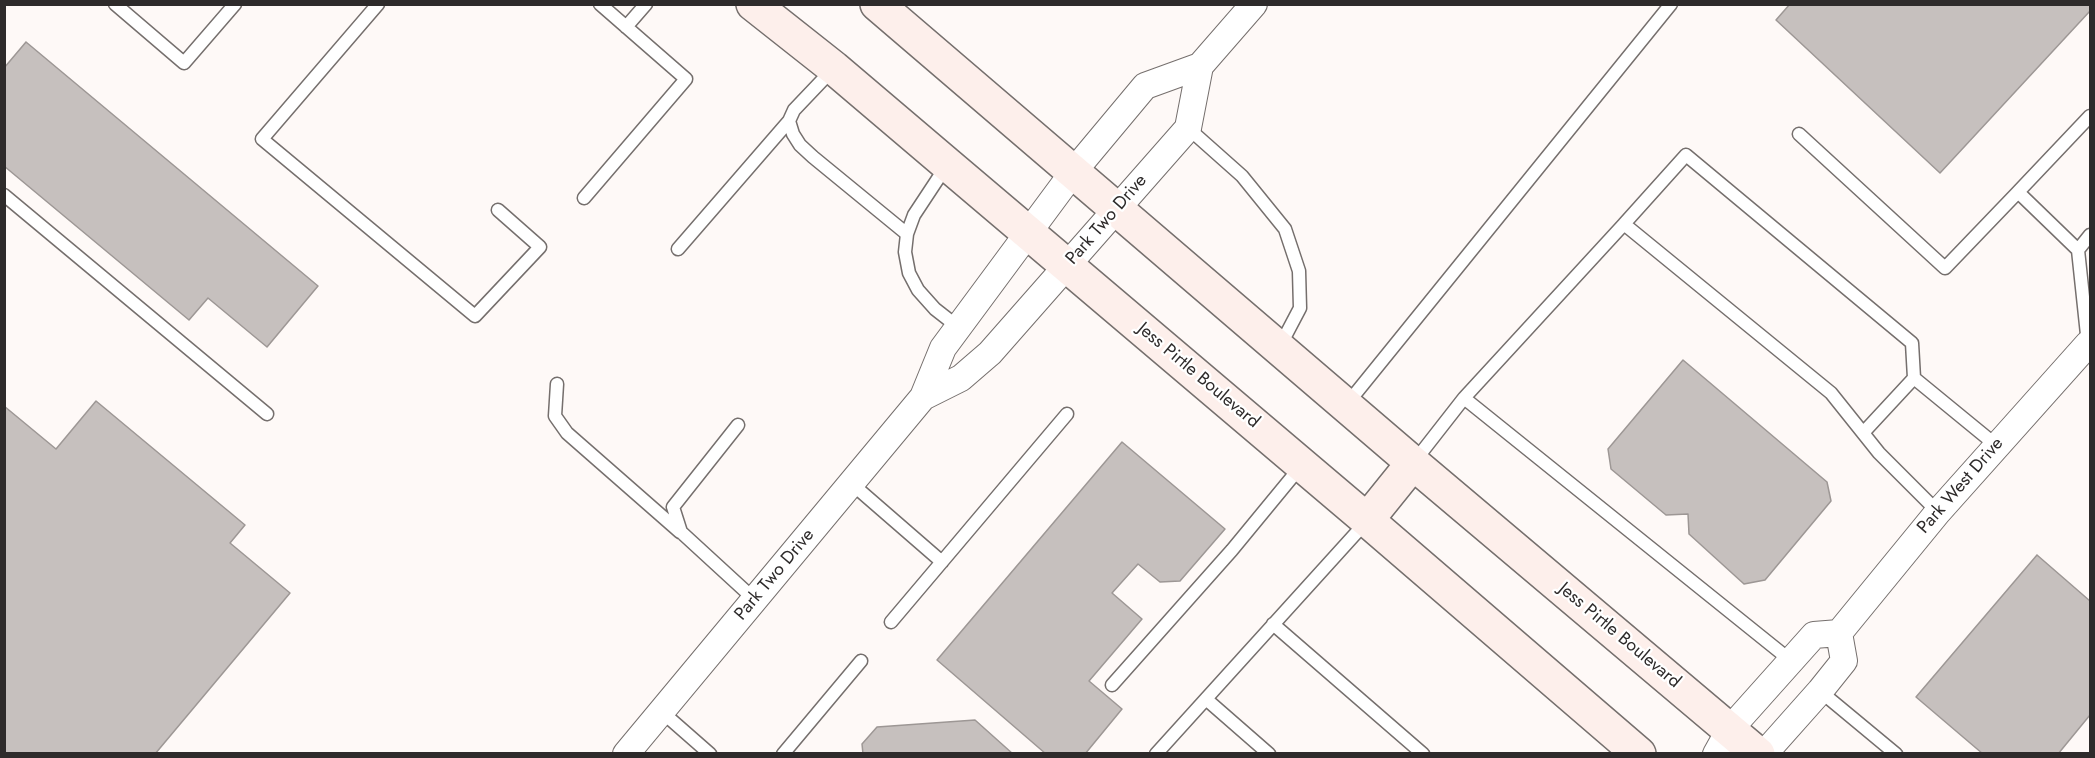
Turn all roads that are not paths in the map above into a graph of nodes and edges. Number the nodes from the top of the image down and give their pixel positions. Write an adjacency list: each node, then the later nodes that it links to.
1 (115, 4): 2 (lane)
2 (235, 4)
3 (378, 4): 23 (lane)
4 (600, 4): 10 (lane)
5 (646, 4): 10 (lane)
6 (753, 4): 12 (street, Jess Pirtle Boulevard)
7 (877, 4): 18 (street, Jess Pirtle Boulevard)
8 (1254, 4): 11 (street, Park Two Drive)
9 (1671, 4): 38 (lane)
10 (626, 27): 21 (lane)
11 (1200, 66): 15 (street); 18 (street, Park Two Drive)
12 (834, 68): 14 (lane); 17 (street, Jess Pirtle Boulevard)
13 (2091, 116): 19 (lane)
14 (789, 121): 26 (lane); 28 (lane)
15 (1188, 128): 22 (street, Park Two Drive); 33 (lane)
16 (1799, 134): 19 (lane)
17 (947, 164): 25 (street, Jess Pirtle Boulevard); 26 (lane)
18 (1074, 171): 22 (street, Jess Pirtle Boulevard); 25 (street, Park Two Drive)
19 (2018, 192): 29 (lane)
20 (4, 195): 39 (lane)
21 (585, 198)
22 (1117, 208): 30 (street, Park Two Drive); 33 (street, Jess Pirtle Boulevard)
23 (498, 210)
24 (1624, 224): 34 (lane); 37 (lane); 42 (lane)
25 (1028, 233): 30 (street, Jess Pirtle Boulevard); 31 (street, Park Two Drive)
26 (906, 234): 31 (lane)
27 (2091, 235): 29 (lane)
28 (678, 249)
29 (2078, 250): 32 (lane)
30 (1067, 266): 36 (street, Park Two Drive); 45 (street, Jess Pirtle Boulevard)
31 (958, 327): 36 (street, Park Two Drive)
32 (2089, 344): 43 (street, Park West Drive)
33 (1279, 347): 38 (street, Jess Pirtle Boulevard)
34 (1914, 378): 42 (lane); 43 (lane)
35 (557, 384): 49 (lane)
36 (923, 397): 46 (street, Park Two Drive)
37 (1464, 398): 44 (lane); 55 (lane)
38 (1346, 405): 44 (street, Jess Pirtle Boulevard)
39 (267, 414)
40 (1066, 414): 50 (lane)
41 (738, 425): 49 (lane)
42 (1863, 433): 47 (lane)
43 (1996, 446): 47 (street, Park West Drive)
44 (1413, 463): 48 (street); 61 (street, Jess Pirtle Boulevard)
45 (1303, 465): 48 (street, Jess Pirtle Boulevard); 57 (lane)
46 (851, 483): 50 (lane); 51 (street, Park Two Drive)
47 (1938, 512): 54 (street, Park West Drive)
48 (1367, 520): 53 (lane); 68 (street, Jess Pirtle Boulevard)
49 (681, 532): 51 (lane)
50 (942, 562): 52 (lane)
51 (754, 599): 60 (street, Park Two Drive)
52 (891, 622)
53 (1273, 624): 59 (lane); 67 (lane)
54 (1839, 633): 55 (street); 58 (street)
55 (1790, 660): 61 (street)
56 (861, 661): 64 (lane)
57 (1112, 685)
58 (1820, 691): 70 (street); 71 (lane)
59 (1206, 699): 65 (lane); 66 (lane)
60 (661, 711): 62 (street, Park Two Drive); 63 (lane)
61 (1723, 741): 69 (street, Jess Pirtle Boulevard)
62 (626, 753)
63 (710, 753)
64 (783, 753)
65 (1156, 753)
66 (1269, 753)
67 (1423, 753)
68 (1639, 753)
69 (1758, 753)
70 (1764, 753)
71 (1896, 753)

